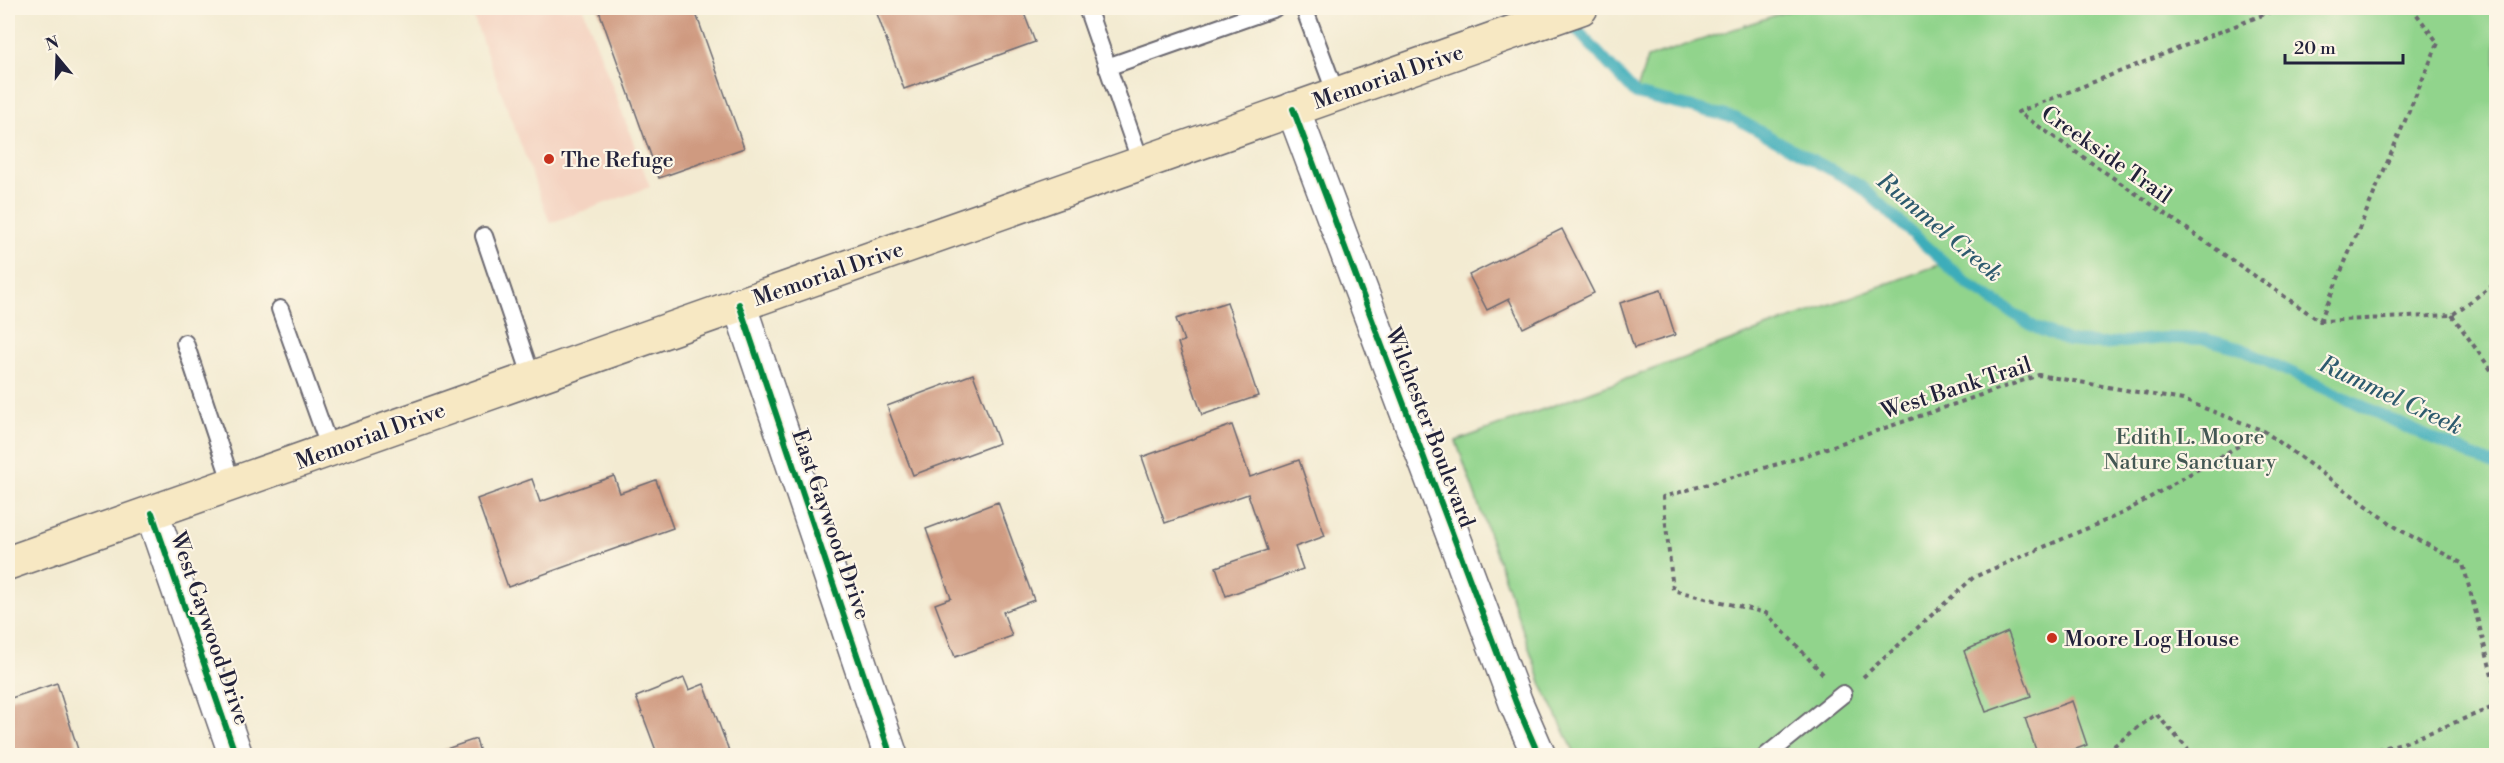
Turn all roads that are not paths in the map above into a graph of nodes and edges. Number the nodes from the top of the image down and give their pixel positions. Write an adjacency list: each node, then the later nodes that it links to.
1 (1087, 8): 5 (lane)
2 (1275, 8): 5 (lane)
3 (1304, 8): 6 (lane)
4 (1581, 8): 6 (main road, Memorial Drive)
5 (1107, 67): 8 (lane)
6 (1336, 94): 7 (main road, Memorial Drive)
7 (1293, 109): 8 (main road, Memorial Drive); 21 (street, Wilchester Boulevard)
8 (1141, 163): 10 (main road, Memorial Drive)
9 (484, 236): 13 (lane)
10 (739, 304): 13 (main road, Memorial Drive); 20 (street, East Gaywood Drive)
11 (280, 309): 14 (lane)
12 (185, 343): 15 (lane)
13 (532, 378): 14 (main road, Memorial Drive)
14 (330, 449): 15 (main road, Memorial Drive)
15 (232, 484): 16 (main road, Memorial Drive)
16 (152, 513): 17 (main road, Memorial Drive); 19 (street, West Gaywood Drive)
17 (8, 563)
18 (1843, 694): 22 (lane)
19 (236, 756)
20 (891, 756)
21 (1539, 756)
22 (1766, 756)

